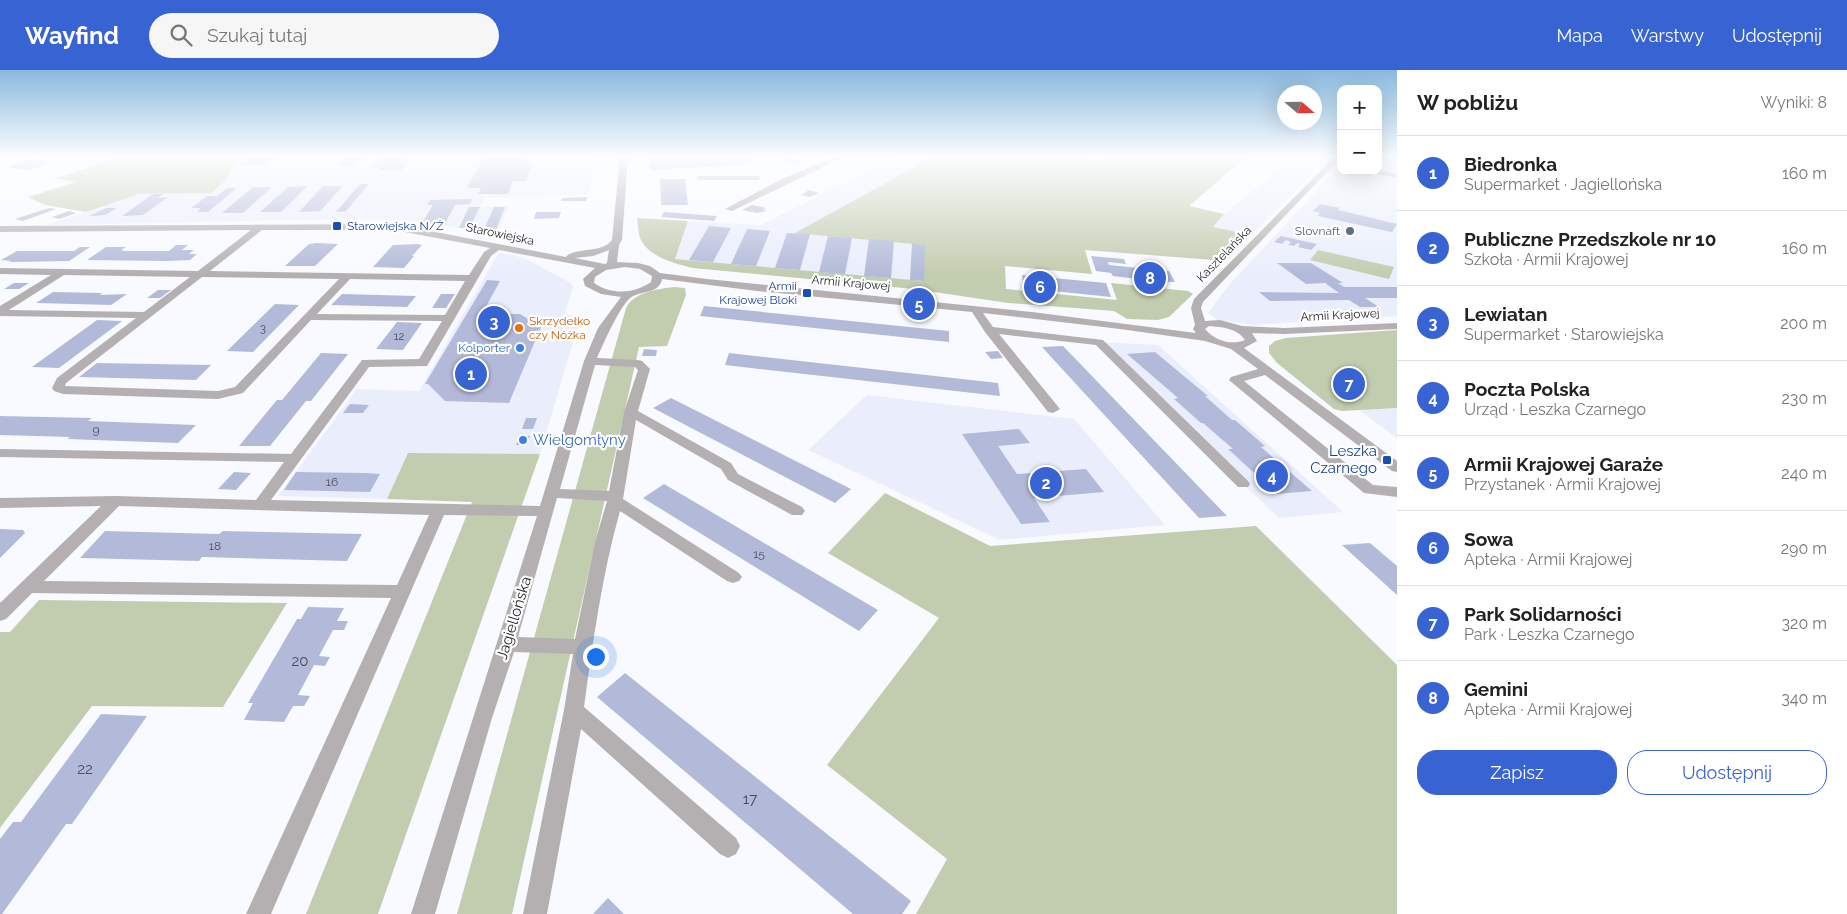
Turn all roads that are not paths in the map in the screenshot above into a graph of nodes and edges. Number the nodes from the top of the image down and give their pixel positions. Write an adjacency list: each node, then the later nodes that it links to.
1 (620, 196): 7 (street)
2 (754, 196): 4 (street)
3 (1299, 196): 24 (street, Kasztelańska)
4 (729, 209)
5 (261, 227): 6 (street, Starowiejska); 8 (street, Starowiejska); 15 (street)
6 (0, 229)
7 (616, 242): 10 (street); 11 (street); 12 (street)
8 (498, 246): 9 (street, Starowiejska); 19 (street)
9 (546, 256): 10 (street, Starowiejska); 16 (street)
10 (557, 258): 12 (street, Starowiejska)
11 (635, 265): 12 (street); 17 (street, Armii Krajowej)
12 (609, 266): 16 (street)
13 (0, 271): 14 (street)
14 (63, 272): 15 (street); 26 (street)
15 (202, 273): 18 (street); 27 (street)
16 (591, 275): 22 (street)
17 (657, 275): 20 (street, Armii Krajowej); 21 (street)
18 (347, 276): 19 (street); 28 (street)
19 (472, 278): 29 (street)
20 (706, 284): 21 (street, Armii Krajowej); 25 (street, Armii Krajowej)
21 (652, 286): 23 (street, Armii Krajowej)
22 (602, 291): 23 (street); 30 (street, Jagiellońska)
23 (629, 293): 30 (street, Jagiellońska)
24 (1196, 308): 31 (street); 35 (street)
25 (975, 309): 34 (street); 35 (street, Armii Krajowej)
26 (0, 312): 27 (street)
27 (147, 315): 28 (street)
28 (308, 317): 29 (street)
29 (449, 318): 45 (street)
30 (608, 322): 39 (street, Jagiellońska)
31 (1215, 323): 33 (street); 35 (street)
32 (1397, 326): 36 (street, Armii Krajowej)
33 (1239, 329): 36 (street, Armii Krajowej); 37 (street)
34 (989, 330): 42 (street); 47 (street)
35 (1202, 331): 38 (street, Armii Krajowej)
36 (1284, 331): 37 (street, Armii Krajowej)
37 (1250, 341): 38 (street, Armii Krajowej); 41 (street)
38 (1233, 345): 40 (street)
39 (590, 361): 43 (street); 51 (street, Jagiellońska)
40 (1266, 371): 41 (street); 48 (street)
41 (1283, 382): 46 (street)
42 (1053, 409)
43 (631, 412): 49 (street); 55 (street)
44 (0, 453): 45 (street)
45 (294, 458): 53 (street)
46 (1397, 468)
47 (1243, 484)
48 (1397, 492)
49 (615, 499): 51 (street); 56 (street); 61 (street)
50 (115, 501): 52 (street); 53 (street); 57 (street)
51 (549, 502): 54 (street); 60 (street, Jagiellońska)
52 (0, 503)
53 (260, 505): 54 (street)
54 (439, 510): 58 (street)
55 (797, 511)
56 (733, 577)
57 (27, 587): 58 (street); 59 (street)
58 (402, 592): 64 (street)
59 (0, 614)
60 (507, 644): 61 (street); 65 (street, Jagiellońska)
61 (583, 647): 62 (street)
62 (574, 710): 63 (street); 66 (street)
63 (728, 846)
64 (258, 914)
65 (423, 914)
66 (535, 914)

